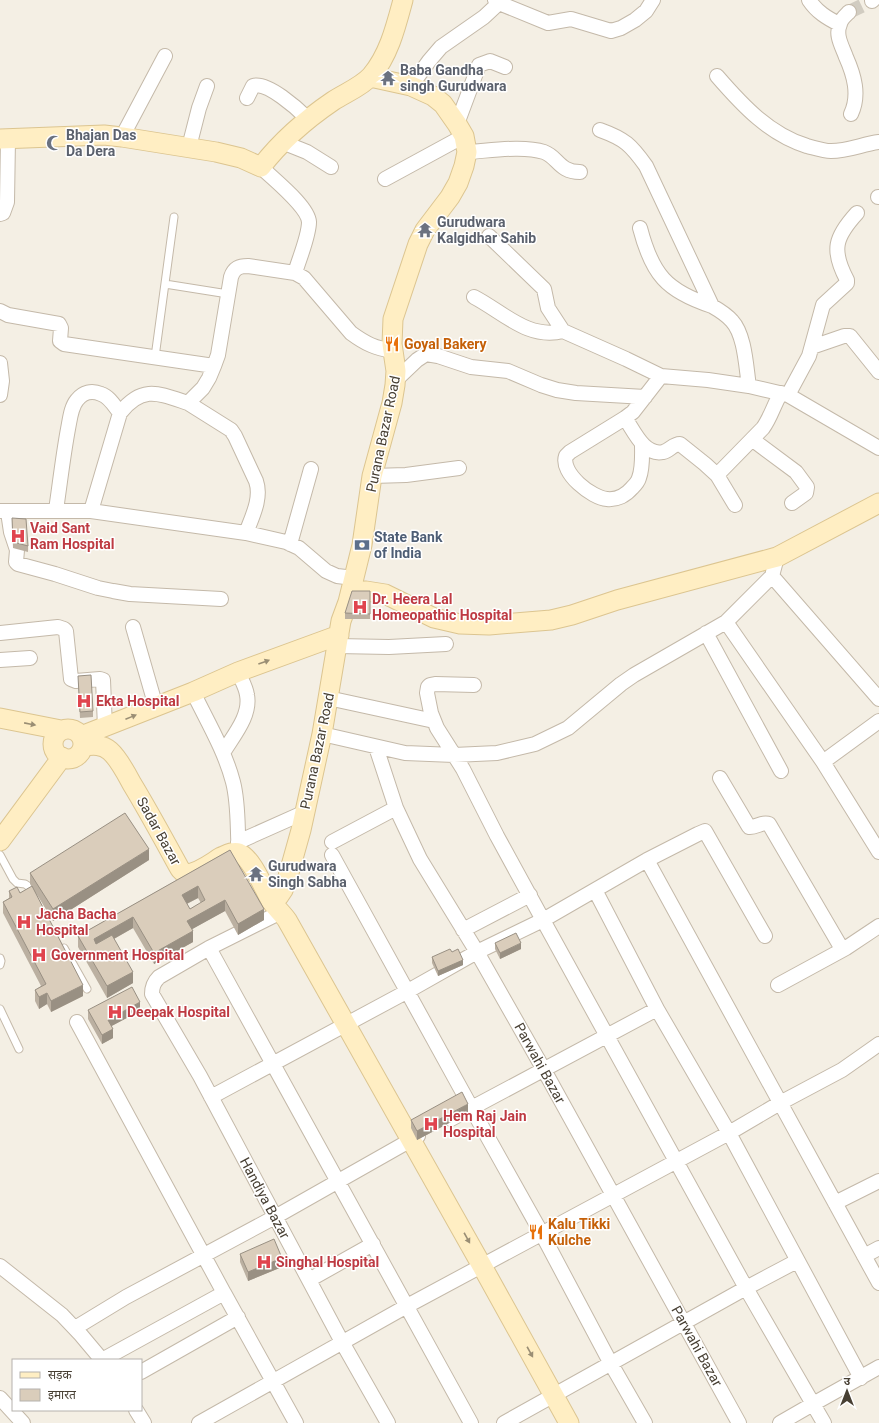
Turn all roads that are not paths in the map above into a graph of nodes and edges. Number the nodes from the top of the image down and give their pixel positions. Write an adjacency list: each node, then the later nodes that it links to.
1 (403, 0): 10 (street)
2 (653, 0): 4 (street)
3 (809, 0): 6 (street)
4 (497, 2): 12 (street)
5 (849, 12): 6 (street)
6 (839, 24): 14 (street)
7 (165, 56): 17 (street)
8 (505, 67): 18 (street)
9 (717, 76): 21 (street)
10 (370, 77): 12 (street); 15 (street)
11 (207, 86): 22 (street)
12 (411, 86): 18 (street)
13 (247, 98): 15 (street)
14 (851, 114)
15 (308, 118): 20 (street)
16 (600, 130): 37 (street)
17 (122, 137): 19 (street); 22 (street)
18 (463, 137): 25 (street); 26 (street); 41 (street, Purana Bazar Road)
19 (4, 139): 27 (street)
20 (282, 142): 23 (street); 24 (street)
21 (879, 142)
22 (190, 147): 23 (street)
23 (261, 167): 33 (street)
24 (331, 167)
25 (580, 172)
26 (385, 179)
27 (4, 185): 29 (street)
28 (857, 213): 40 (street)
29 (0, 214)
30 (174, 218): 34 (lane)
31 (640, 228): 37 (street)
32 (489, 236): 39 (street)
33 (295, 273): 35 (street); 41 (street)
34 (165, 284): 35 (lane); 42 (lane)
35 (228, 294): 44 (street)
36 (474, 297): 39 (street)
37 (712, 306): 48 (street)
38 (0, 311): 42 (street)
39 (563, 331): 46 (street)
40 (812, 347): 45 (street); 49 (street)
41 (393, 352): 47 (street, Purana Bazar Road)
42 (155, 357): 44 (street)
43 (0, 363): 50 (street)
44 (214, 366): 52 (street)
45 (879, 372)
46 (662, 376): 48 (street); 51 (street)
47 (396, 380): 51 (street); 61 (street, Purana Bazar Road)
48 (749, 386): 49 (street)
49 (784, 394): 55 (street); 57 (street)
50 (0, 395)
51 (645, 396): 54 (street)
52 (188, 403): 53 (street); 68 (street)
53 (120, 413): 65 (street); 66 (street)
54 (626, 418): 56 (street); 56 (street)
55 (753, 440): 60 (street); 62 (street)
56 (642, 444): 60 (street)
57 (879, 448)
58 (311, 468): 69 (street)
59 (459, 468): 61 (street)
60 (717, 475): 64 (street)
61 (372, 476): 72 (street, Purana Bazar Road)
62 (792, 503)
63 (879, 503): 70 (street)
64 (735, 504)
65 (56, 510): 66 (street); 67 (street)
66 (91, 511): 68 (street)
67 (4, 512): 73 (street)
68 (246, 533): 69 (street)
69 (290, 544): 72 (street)
70 (778, 557): 71 (street); 72 (street)
71 (772, 576): 74 (street); 86 (street)
72 (352, 585): 78 (street, Purana Bazar Road)
73 (220, 599)
74 (726, 622): 77 (street); 99 (street)
75 (133, 627): 87 (street)
76 (0, 633): 91 (street)
77 (706, 633): 98 (street); 100 (street)
78 (338, 641): 79 (street); 82 (street, one-way to 78); 85 (street, Purana Bazar Road)
79 (446, 644)
80 (30, 658): 81 (street)
81 (0, 660)
82 (238, 672): 84 (street); 97 (street)
83 (474, 685): 89 (street)
84 (193, 692): 87 (street); 97 (street)
85 (328, 698): 89 (street); 93 (street, Purana Bazar Road)
86 (879, 700)
87 (156, 707): 91 (street, one-way to 87)
88 (0, 718): 95 (street, one-way to 95)
89 (434, 721): 98 (street)
90 (879, 721): 99 (street)
91 (105, 727): 94 (street)
92 (0, 732): 95 (street)
93 (322, 734): 96 (street); 103 (street, Purana Bazar Road)
94 (82, 741): 95 (street); 95 (street); 105 (street, Sadar Bazar)
95 (59, 743): 104 (street)
96 (376, 748): 98 (street); 102 (street, Parwahi Bazar)
97 (223, 753): 105 (street)
98 (454, 755): 110 (street)
99 (823, 762): 106 (street)
100 (781, 771)
101 (720, 778): 119 (street)
102 (396, 808): 115 (street, Parwahi Bazar); 125 (street)
103 (303, 813): 105 (street); 112 (street, Purana Bazar Road)
104 (0, 841)
105 (238, 847): 112 (street)
106 (879, 852)
107 (0, 855): 111 (lane)
108 (647, 860): 109 (street); 116 (street); 136 (street)
109 (595, 890): 113 (street); 127 (street)
110 (530, 895): 113 (street); 115 (street)
111 (39, 904)
112 (274, 909): 118 (street); 129 (street)
113 (543, 920): 120 (street); 130 (street)
114 (879, 926): 119 (street)
115 (463, 930): 120 (street, Parwahi Bazar)
116 (765, 936)
117 (61, 943): 124 (lane)
118 (209, 948): 133 (street); 135 (street, Handiya Bazar)
119 (842, 949): 123 (street)
120 (477, 952): 125 (street); 134 (street, Parwahi Bazar)
121 (0, 958): 122 (lane)
122 (0, 965)
123 (778, 985)
124 (87, 989)
125 (408, 991): 129 (street); 137 (street)
126 (0, 1009): 132 (lane)
127 (657, 1009): 130 (street); 138 (street)
128 (77, 1022): 149 (street)
129 (341, 1027): 133 (street); 139 (street)
130 (606, 1035): 134 (street); 140 (street)
131 (879, 1044): 136 (street)
132 (19, 1049)
133 (273, 1064): 135 (street); 141 (street)
134 (544, 1070): 137 (street); 143 (street, Parwahi Bazar)
135 (211, 1097): 145 (street, Handiya Bazar)
136 (780, 1103): 138 (street); 144 (street)
137 (472, 1109): 139 (street); 146 (street)
138 (729, 1133): 140 (street); 151 (street)
139 (406, 1143): 141 (street); 153 (street)
140 (676, 1161): 143 (street); 156 (street)
141 (338, 1181): 145 (street); 147 (street)
142 (879, 1181): 144 (street)
143 (613, 1195): 146 (street); 160 (street, Parwahi Bazar)
144 (836, 1203): 150 (street)
145 (275, 1217): 149 (street); 154 (street, Handiya Bazar)
146 (542, 1234): 153 (street); 165 (street)
147 (373, 1244): 154 (street); 158 (street)
148 (879, 1248): 150 (street)
149 (203, 1256): 157 (street); 161 (street)
150 (864, 1256): 155 (street)
151 (797, 1261): 156 (street); 168 (street)
152 (0, 1266): 161 (street)
153 (476, 1269): 158 (street); 171 (street)
154 (309, 1280): 162 (street, Handiya Bazar)
155 (879, 1283)
156 (746, 1288): 160 (street); 172 (street)
157 (224, 1293): 159 (street); 164 (street)
158 (407, 1306): 162 (street); 179 (street)
159 (238, 1317): 167 (street); 169 (street)
160 (684, 1322): 165 (street); 184 (street, Parwahi Bazar)
161 (75, 1328): 163 (street)
162 (342, 1342): 169 (street); 178 (street, Handiya Bazar)
163 (101, 1359)
164 (104, 1359)
165 (610, 1362): 171 (street); 183 (street)
166 (879, 1367): 168 (street)
167 (142, 1371)
168 (860, 1378): 172 (street)
169 (273, 1382): 176 (street); 177 (street)
170 (0, 1398): 174 (street)
171 (548, 1399): 180 (street); 181 (street); 182 (street)
172 (813, 1404): 185 (street); 186 (street)
173 (137, 1411): 175 (street)
174 (23, 1423)
175 (144, 1423)
176 (198, 1423)
177 (296, 1423)
178 (388, 1423)
179 (472, 1423)
180 (504, 1423)
181 (554, 1423)
182 (569, 1423)
183 (645, 1423)
184 (739, 1423)
185 (780, 1423)
186 (824, 1423)

